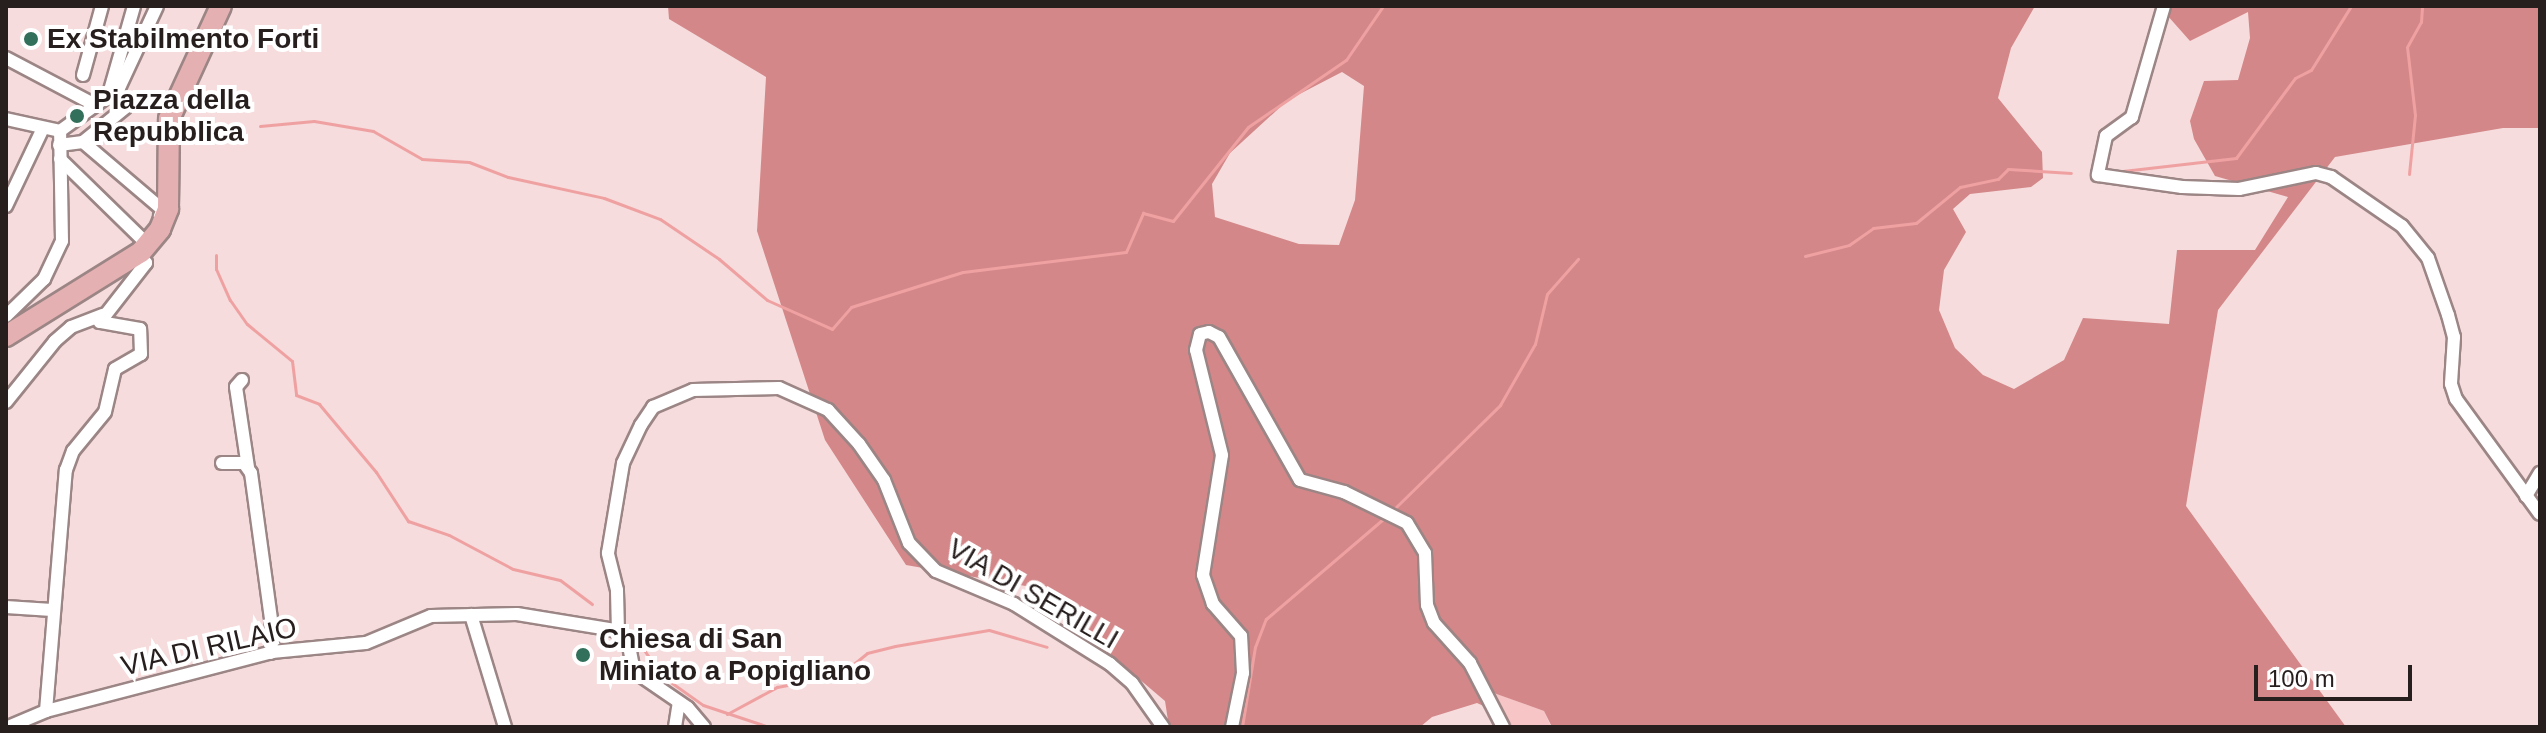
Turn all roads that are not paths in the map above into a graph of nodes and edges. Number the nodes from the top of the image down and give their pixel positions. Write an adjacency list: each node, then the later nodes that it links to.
1 (102, 6): 7 (street)
2 (134, 6): 8 (street)
3 (157, 6): 8 (street)
4 (221, 6): 10 (main road)
5 (2164, 6): 30 (street)
6 (6, 58): 11 (street)
7 (83, 75)
8 (113, 90): 11 (street)
9 (145, 100): 10 (street)
10 (175, 101): 20 (main road)
11 (95, 105): 15 (street)
12 (126, 107): 16 (street)
13 (6, 119): 14 (street)
14 (40, 127): 15 (street); 19 (street)
15 (60, 131): 17 (street)
16 (79, 141): 17 (street); 20 (street)
17 (59, 145): 18 (street)
18 (60, 159): 21 (street); 23 (street)
19 (6, 206)
20 (166, 217): 21 (main road)
21 (142, 250): 22 (street); 24 (main road)
22 (103, 315): 26 (street); 33 (street)
23 (6, 316)
24 (6, 336)
25 (242, 380): 28 (street)
26 (6, 402)
27 (222, 463): 28 (street)
28 (248, 467): 36 (street)
29 (2540, 473): 30 (street)
30 (2526, 496): 31 (street)
31 (2540, 514)
32 (6, 607): 33 (street)
33 (52, 610): 38 (street)
34 (471, 615): 35 (street, VIA DI RILAIO); 36 (street, VIA DI RILAIO); 40 (street)
35 (618, 632): 37 (street); 43 (street, VIA DI SERILLI)
36 (271, 653): 38 (street, VIA DI RILAIO)
37 (679, 702): 41 (street); 42 (street)
38 (46, 711): 39 (street, VIA DI RILAIO)
39 (8, 727)
40 (505, 727)
41 (675, 727)
42 (704, 727)
43 (1163, 727)
44 (1232, 727): 45 (street)
45 (1503, 727)

